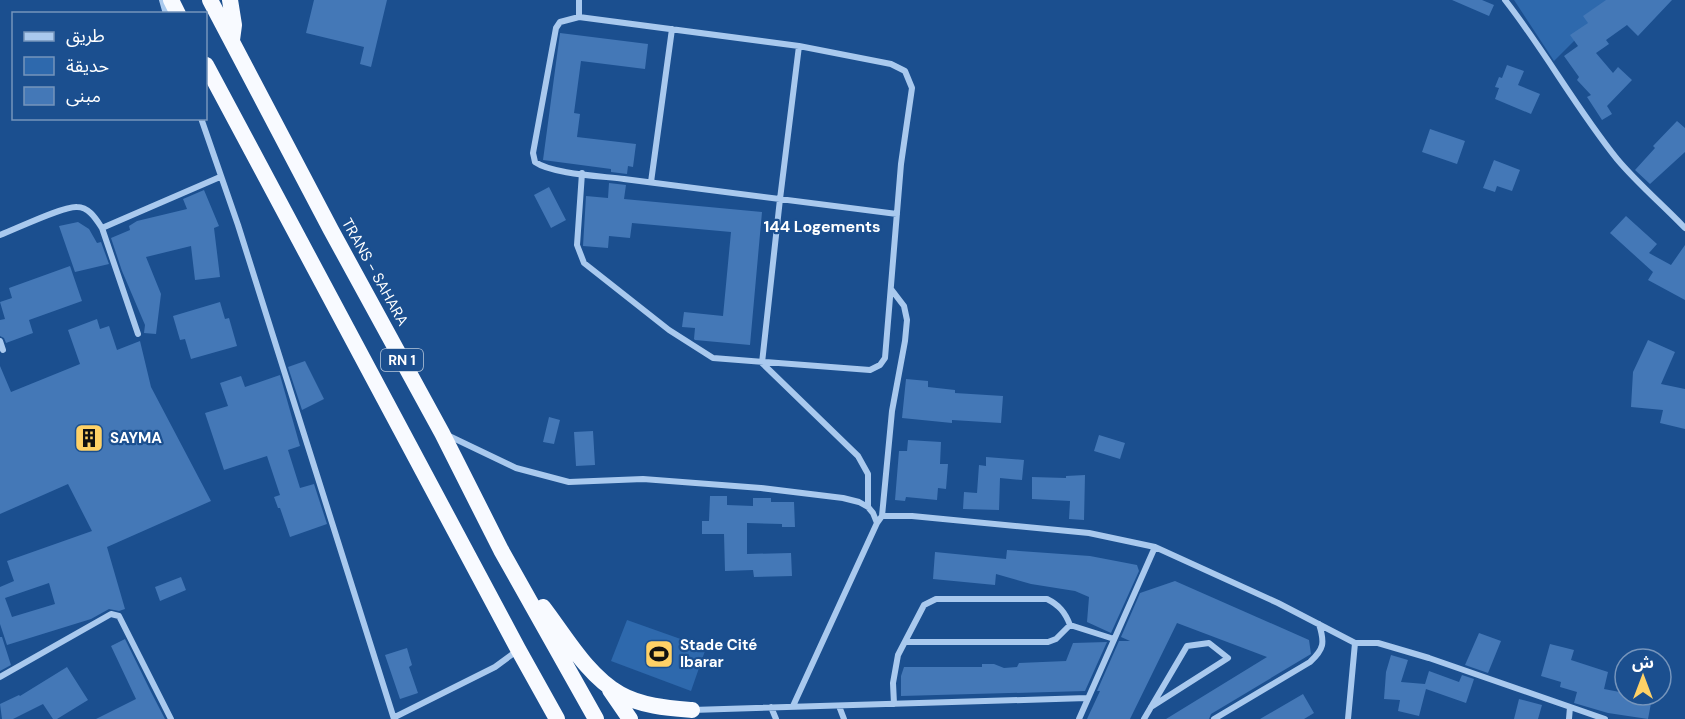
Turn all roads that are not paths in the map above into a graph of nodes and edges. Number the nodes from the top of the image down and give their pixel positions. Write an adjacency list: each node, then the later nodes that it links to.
1 (210, 0): 7 (highway, TRANS - SAHARA / RN 1)
2 (230, 0): 7 (highway)
3 (579, 0): 5 (street)
4 (1505, 0): 17 (street)
5 (579, 17): 6 (street); 11 (street)
6 (672, 29): 8 (street); 13 (street)
7 (232, 41): 24 (highway, TRANS - SAHARA / RN 1)
8 (799, 46): 14 (street); 15 (street)
9 (207, 67): 35 (highway, RN 1)
10 (202, 120): 12 (street)
11 (582, 173): 13 (street); 23 (street)
12 (220, 177): 16 (street); 46 (street)
13 (651, 182): 14 (street)
14 (780, 199): 15 (street); 23 (street)
15 (897, 214): 19 (street)
16 (102, 228): 18 (street); 20 (street)
17 (1685, 228)
18 (0, 235)
19 (891, 289): 23 (street); 26 (street)
20 (138, 334)
21 (0, 341): 22 (street)
22 (3, 351)
23 (762, 363): 25 (street)
24 (442, 433): 25 (street); 29 (highway, TRANS - SAHARA / RN 1)
25 (868, 507): 27 (street)
26 (882, 516): 27 (street); 28 (street)
27 (877, 524): 40 (street)
28 (1155, 547): 30 (street); 32 (street)
29 (501, 550): 37 (highway); 49 (highway, TRANS - SAHARA / RN 1)
30 (1319, 624): 34 (street); 55 (street)
31 (1070, 625): 32 (street); 33 (street); 33 (street)
32 (1114, 639): 38 (street)
33 (905, 642): 39 (street)
34 (1355, 643): 44 (street); 56 (street)
35 (518, 649): 46 (street); 48 (highway, RN 1)
36 (0, 677): 47 (street)
37 (605, 684): 45 (highway); 50 (highway)
38 (1087, 698): 39 (street); 53 (street)
39 (894, 704): 41 (street)
40 (793, 706): 41 (street); 42 (street)
41 (839, 706): 52 (street)
42 (771, 707): 45 (street); 51 (street)
43 (1151, 707): 43 (street); 54 (street)
44 (1570, 707): 57 (street); 58 (street)
45 (688, 715)
46 (395, 718)
47 (171, 719)
48 (557, 719)
49 (596, 719)
50 (630, 719)
51 (776, 719)
52 (844, 719)
53 (1079, 719)
54 (1144, 719)
55 (1214, 719)
56 (1348, 719)
57 (1569, 719)
58 (1605, 719)

